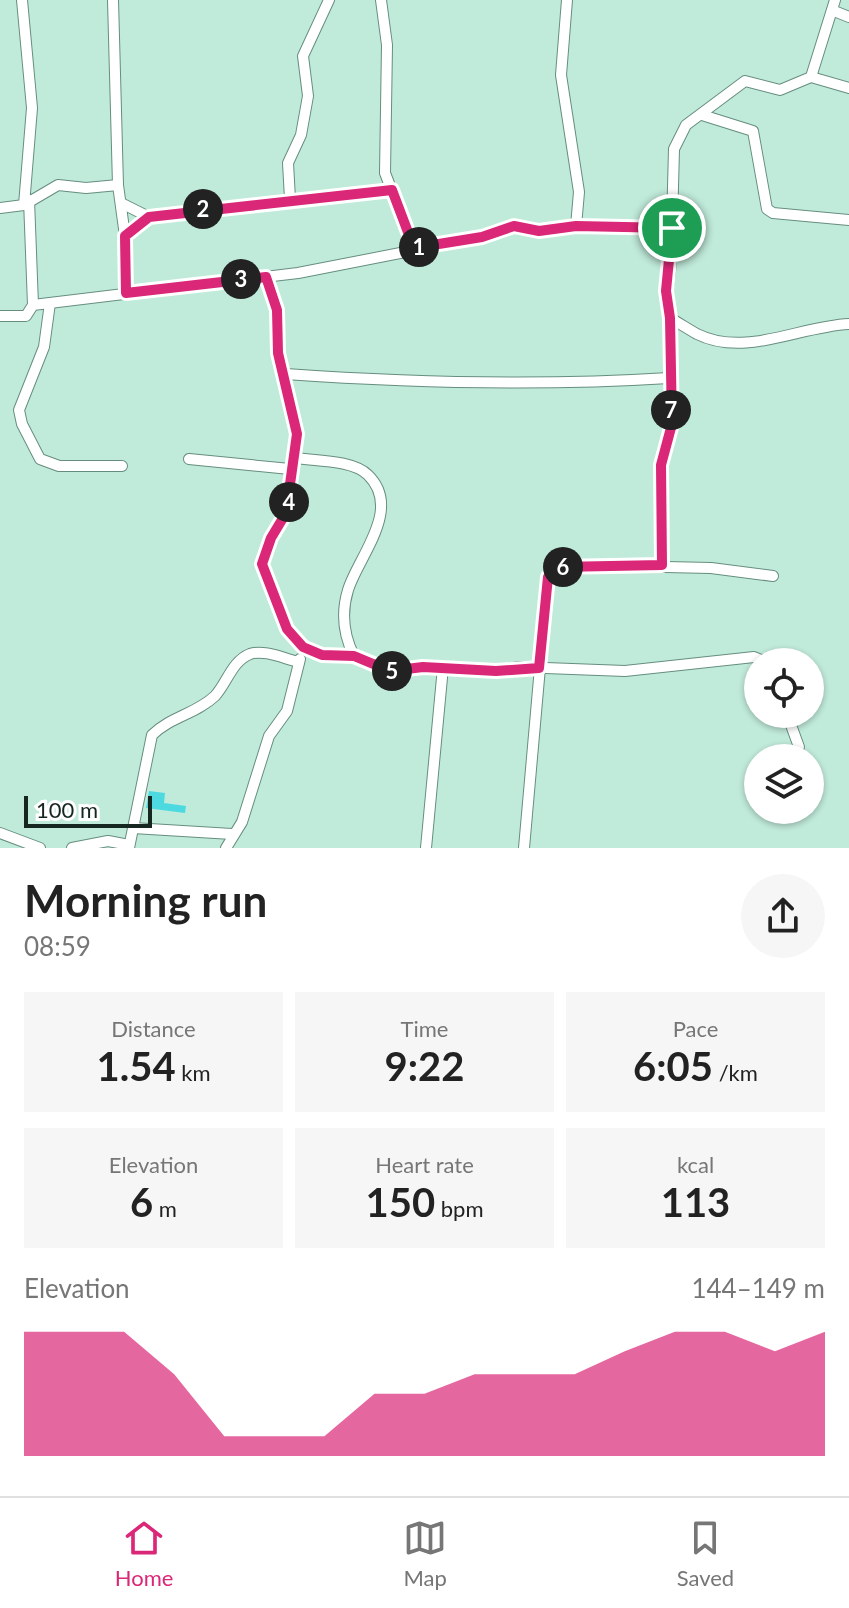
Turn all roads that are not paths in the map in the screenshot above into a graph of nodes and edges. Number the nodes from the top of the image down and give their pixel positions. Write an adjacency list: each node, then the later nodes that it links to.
1 (22, 0): 14 (street)
2 (113, 0): 11 (street)
3 (329, 0): 13 (street)
4 (381, 0): 12 (street)
5 (567, 0): 19 (street)
6 (835, 5): 7 (street); 8 (street)
7 (849, 17)
8 (811, 77): 9 (street); 10 (street)
9 (849, 88)
10 (702, 115): 18 (street); 20 (street)
11 (118, 185): 14 (street); 15 (street)
12 (392, 190): 13 (street); 22 (street)
13 (290, 199): 17 (street)
14 (26, 203): 16 (street); 26 (street)
15 (121, 203): 17 (street); 21 (street)
16 (0, 208)
17 (149, 217): 21 (street)
18 (849, 220)
19 (576, 226): 20 (street); 22 (street)
20 (672, 228): 28 (street)
21 (125, 236): 24 (street)
22 (414, 248): 23 (street)
23 (266, 277): 24 (street); 30 (street)
24 (126, 293): 25 (street)
25 (50, 303): 26 (street); 34 (street)
26 (33, 305): 27 (street)
27 (0, 316)
28 (670, 318): 29 (street); 31 (street)
29 (849, 324)
30 (286, 374): 31 (street); 32 (street)
31 (669, 378): 36 (street)
32 (296, 458): 35 (street); 39 (street)
33 (189, 459): 35 (street)
34 (122, 466)
35 (290, 469): 38 (street)
36 (662, 565): 37 (street); 43 (street)
37 (773, 576)
38 (303, 647): 39 (street); 41 (street)
39 (354, 656): 42 (street)
40 (744, 658): 43 (street)
41 (299, 662): 44 (street); 46 (street)
42 (443, 667): 43 (street); 51 (street)
43 (539, 668): 52 (street)
44 (133, 828): 46 (street); 47 (street)
45 (0, 833): 48 (street)
46 (232, 834): 50 (street)
47 (129, 846): 49 (street)
48 (40, 848)
49 (72, 848)
50 (226, 848)
51 (426, 848)
52 (524, 848)

